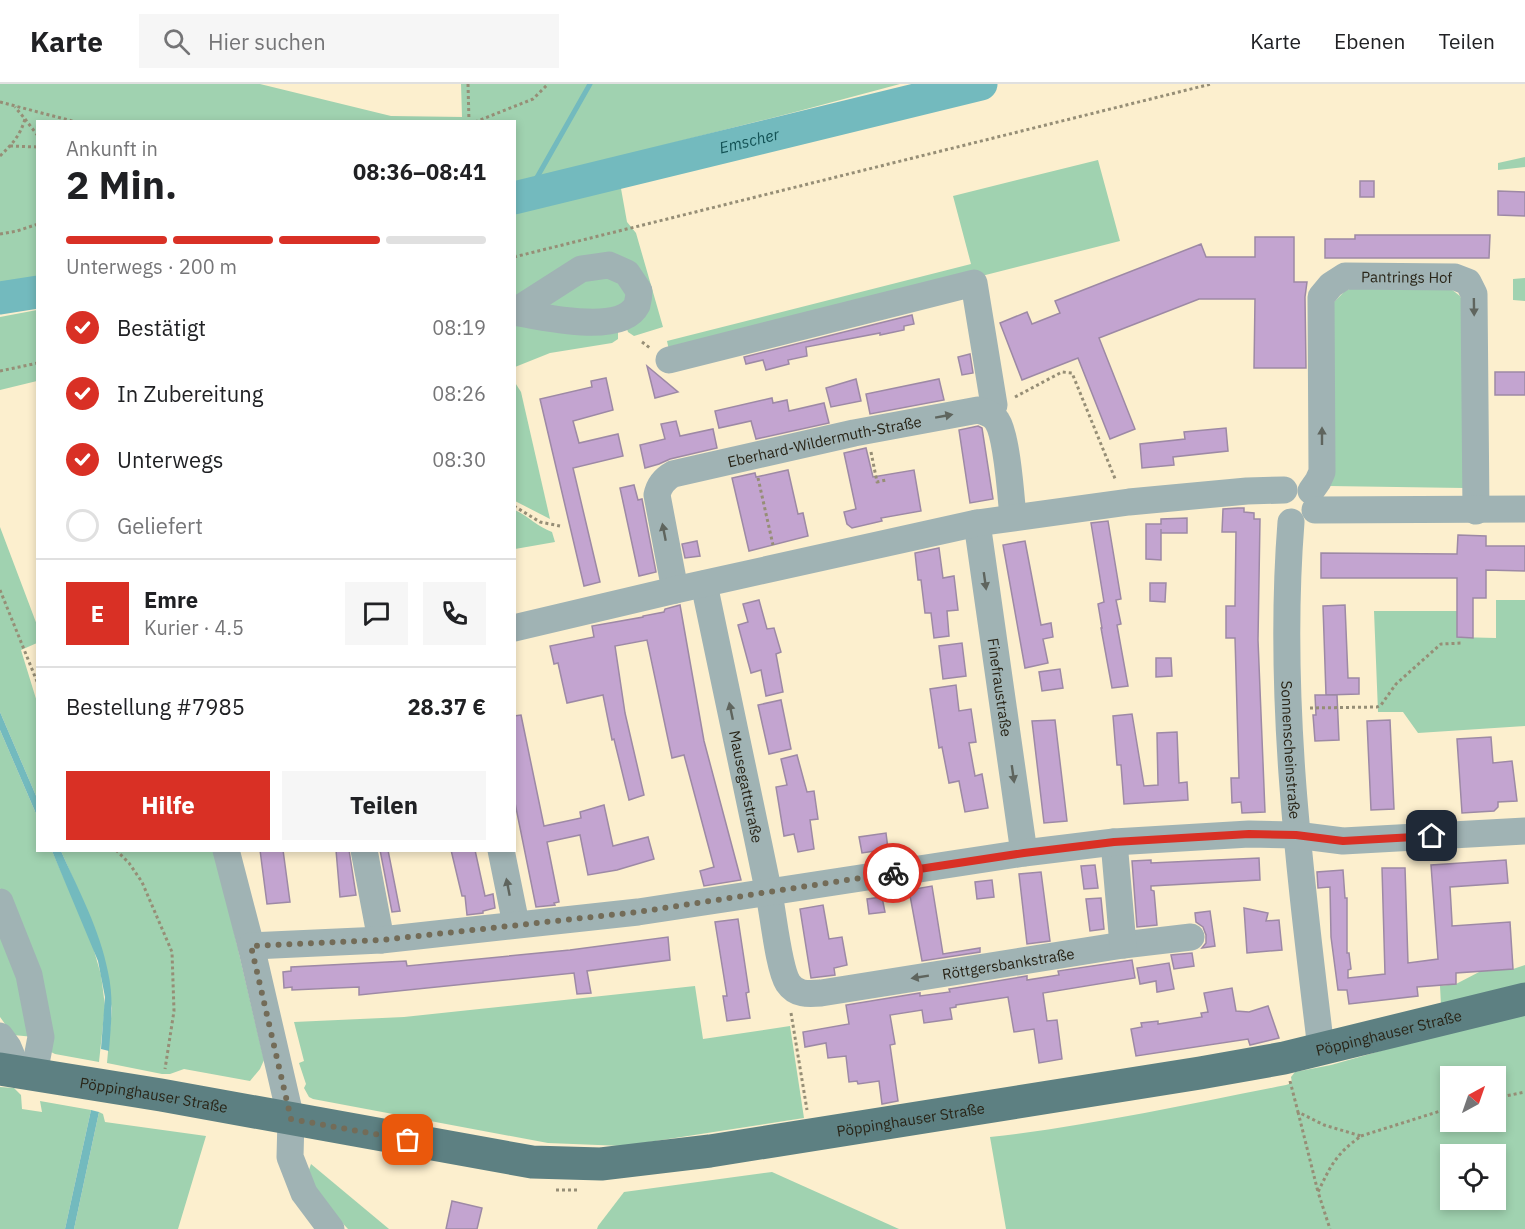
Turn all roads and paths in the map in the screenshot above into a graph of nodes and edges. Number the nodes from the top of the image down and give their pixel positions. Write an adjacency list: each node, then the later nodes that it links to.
1 (468, 84): 8 (path)
2 (548, 84): 9 (path)
3 (1211, 84): 16 (path)
4 (0, 102): 5 (path)
5 (15, 107): 6 (path); 7 (path)
6 (25, 119): 10 (path); 11 (path)
7 (68, 120)
8 (469, 120)
9 (480, 120)
10 (36, 133)
11 (10, 146): 12 (path); 13 (path)
12 (36, 147)
13 (0, 156)
14 (36, 225): 15 (path)
15 (0, 234)
16 (516, 257)
17 (669, 360): 21 (street)
18 (36, 363): 19 (path)
19 (0, 371)
20 (1013, 398): 24 (path)
21 (989, 413): 22 (street, Eberhard-Wildermuth-Straße, one-way to 21); 30 (street)
22 (867, 430): 23 (street, Eberhard-Wildermuth-Straße); 25 (path)
23 (753, 456): 33 (path); 36 (street, Eberhard-Wildermuth-Straße, one-way to 23)
24 (1114, 473)
25 (886, 480)
26 (516, 507): 32 (path)
27 (1306, 508): 29 (street); 29 (street, Pantrings Hof, one-way to 29); 30 (street); 40 (street, Sonnenscheinstraße)
28 (1525, 509): 29 (street)
29 (1476, 511)
30 (1014, 517): 31 (street)
31 (977, 523): 33 (street); 48 (street, Finefraustraße, one-way to 48)
32 (561, 526)
33 (778, 567): 34 (street)
34 (704, 584): 36 (street); 49 (street, Mausegattstraße, one-way to 34)
35 (0, 590): 39 (path)
36 (675, 590): 37 (street)
37 (516, 627)
38 (1463, 643): 40 (path)
39 (36, 679)
40 (1290, 708): 42 (street, Sonnenscheinstraße)
41 (1525, 831): 42 (street)
42 (1296, 835): 43 (street); 59 (street, Sonnenscheinstraße)
43 (1114, 842): 48 (street); 54 (street)
44 (118, 852): 63 (path)
45 (227, 852): 55 (street)
46 (364, 852): 53 (street)
47 (501, 852): 51 (street, one-way to 47)
48 (1024, 853): 49 (street)
49 (769, 892): 51 (street); 56 (street, Mausegattstraße)
50 (0, 902): 61 (street)
51 (516, 924): 53 (street)
52 (1191, 937): 54 (street, Röttgersbankstraße)
53 (381, 940): 55 (street)
54 (1123, 945): 56 (street, Röttgersbankstraße, one-way to 56)
55 (251, 946): 67 (street)
56 (793, 989): 68 (path)
57 (1525, 999): 59 (main road, Pöppinghauser Straße)
58 (0, 1036): 61 (street)
59 (1321, 1049): 60 (main road, Pöppinghauser Straße)
60 (1284, 1058): 66 (path); 68 (main road, Pöppinghauser Straße)
61 (17, 1071): 63 (main road, Pöppinghauser Straße)
62 (1525, 1092): 64 (path)
63 (161, 1095): 67 (main road, Pöppinghauser Straße)
64 (1506, 1096)
65 (1440, 1111): 69 (path)
66 (1298, 1112): 69 (path); 70 (path)
67 (291, 1119): 68 (main road, Pöppinghauser Straße); 71 (street)
68 (811, 1136)
69 (1360, 1136): 70 (path)
70 (1318, 1192): 72 (path)
71 (326, 1228)
72 (1330, 1229)

